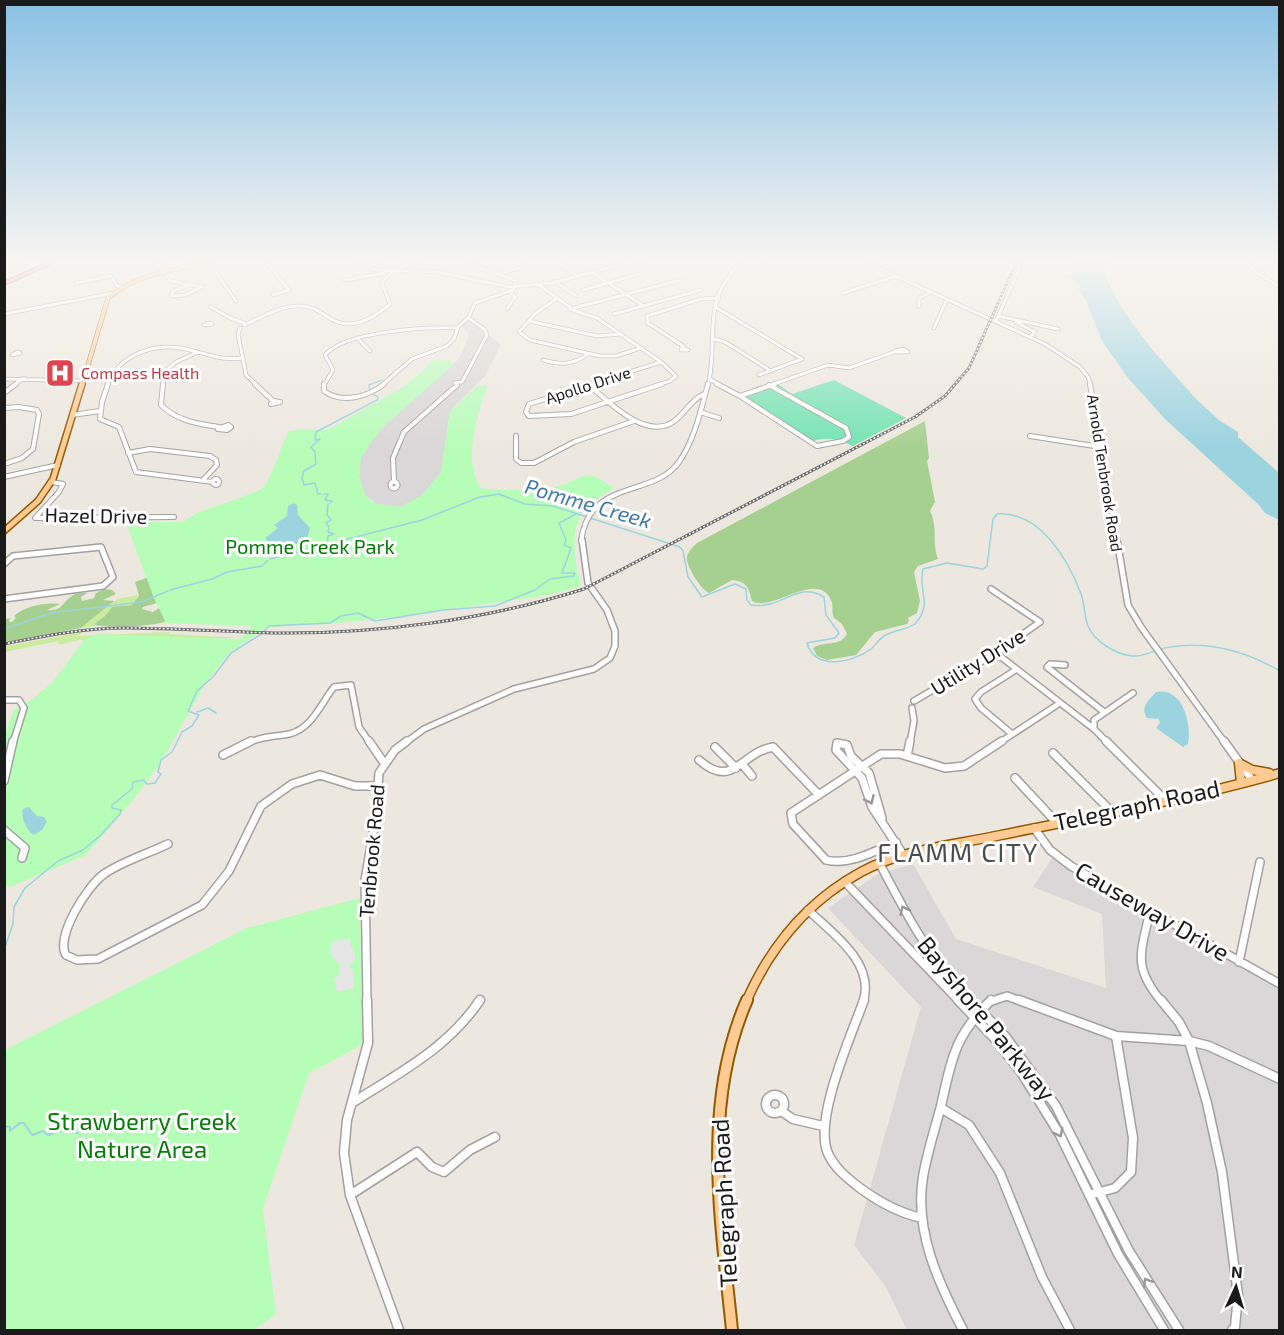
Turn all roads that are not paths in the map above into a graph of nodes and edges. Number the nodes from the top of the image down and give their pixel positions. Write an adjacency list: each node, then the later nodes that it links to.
1 (99, 325): 38 (main road)
2 (246, 325): 14 (street)
3 (460, 325): 15 (street)
4 (479, 325): 39 (street)
5 (524, 325): 26 (street)
6 (548, 325): 17 (street)
7 (607, 325): 17 (street)
8 (651, 325): 22 (street)
9 (715, 325): 19 (street, Tenbrook Road)
10 (746, 325): 33 (street)
11 (1009, 325): 18 (street, Arnold Tenbrook Road)
12 (1022, 325): 18 (street)
13 (1040, 325): 16 (street)
14 (240, 328): 29 (street)
15 (457, 328): 20 (street); 20 (street)
16 (1058, 329)
17 (621, 334): 21 (street)
18 (1030, 337): 56 (street, Arnold Tenbrook Road)
19 (714, 339): 33 (street); 37 (street, Tenbrook Road)
20 (359, 340): 23 (street)
21 (641, 348): 26 (street); 31 (street)
22 (684, 348)
23 (370, 351)
24 (895, 351): 32 (street)
25 (196, 353): 29 (street); 48 (street); 53 (street)
26 (588, 354): 30 (street)
27 (12, 355): 28 (street)
28 (4, 357)
29 (243, 358): 45 (street)
30 (543, 360)
31 (660, 362): 40 (street, Apollo Drive); 46 (street)
32 (849, 368): 41 (street)
33 (771, 371): 34 (street)
34 (759, 375)
35 (24, 378): 36 (street); 38 (street); 42 (street)
36 (4, 379)
37 (710, 379): 43 (street, Tenbrook Road); 44 (street)
38 (83, 380): 50 (main road)
39 (459, 383): 64 (street)
40 (589, 385): 46 (street); 46 (street, Apollo Drive)
41 (769, 385): 44 (street); 44 (street)
42 (4, 393)
43 (704, 394): 49 (street, Tenbrook Road); 52 (street)
44 (740, 396)
45 (273, 401)
46 (607, 401): 52 (street)
47 (4, 408): 58 (street)
48 (100, 410): 50 (street); 57 (street)
49 (700, 412): 51 (street); 88 (street, Tenbrook Road)
50 (73, 414): 59 (main road)
51 (719, 418)
52 (634, 421): 54 (street)
53 (219, 427)
54 (516, 436)
55 (1030, 436): 56 (street)
56 (1101, 447): 89 (street, Arnold Tenbrook Road)
57 (128, 453): 61 (street); 61 (street)
58 (4, 465)
59 (58, 465): 60 (street); 62 (main road)
60 (4, 477)
61 (203, 480): 63 (street)
62 (52, 482): 65 (street, Hazel Drive); 66 (main road)
63 (213, 482)
64 (394, 482)
65 (174, 517)
66 (4, 531)
67 (14, 556): 68 (street); 69 (street); 71 (street)
68 (4, 557)
69 (4, 564)
70 (992, 589): 72 (street, Utility Drive)
71 (4, 599)
72 (996, 653): 77 (street, Utility Drive); 81 (street)
73 (1065, 665): 80 (street)
74 (1014, 671): 82 (street)
75 (1132, 693): 80 (street)
76 (4, 700): 96 (street)
77 (914, 701)
78 (1057, 705): 82 (street)
79 (912, 708): 86 (street)
80 (1104, 712): 81 (street)
81 (1094, 729): 100 (street)
82 (1012, 734): 86 (street)
83 (715, 747): 90 (street)
84 (1053, 753): 101 (street)
85 (224, 755): 88 (street)
86 (907, 756): 91 (street)
87 (699, 760): 90 (street)
88 (384, 763): 98 (street, Tenbrook Road)
89 (1239, 763): 92 (main road); 95 (street, Arnold Tenbrook Road); 97 (main road)
90 (736, 767): 93 (street); 99 (street)
91 (858, 768): 99 (street); 105 (street)
92 (1279, 773): 95 (main road, Telegraph Road)
93 (752, 776)
94 (1015, 778): 102 (street)
95 (1252, 780): 97 (main road, Telegraph Road)
96 (4, 781)
97 (1240, 783): 100 (main road, Telegraph Road)
98 (377, 786): 106 (street); 121 (street, Tenbrook Road)
99 (819, 795): 105 (street)
100 (1165, 800): 101 (main road, Telegraph Road)
101 (1112, 811): 102 (main road, Telegraph Road)
102 (1057, 823): 103 (main road, Telegraph Road)
103 (1034, 828): 107 (main road, Telegraph Road); 113 (street, Causeway Drive)
104 (4, 830): 108 (street)
105 (896, 842): 107 (street)
106 (168, 844)
107 (904, 856): 110 (main road, Telegraph Road)
108 (22, 858)
109 (1260, 862): 114 (street)
110 (880, 864): 111 (main road, Telegraph Road); 117 (street, Bayshore Parkway, one-way to 110)
111 (845, 882): 112 (main road, Telegraph Road); 117 (street, Bayshore Parkway)
112 (808, 910): 124 (street); 131 (main road, Telegraph Road)
113 (1150, 911): 114 (street, Causeway Drive); 119 (street)
114 (1239, 963): 115 (street, Causeway Drive)
115 (1280, 984)
116 (480, 1000): 121 (street)
117 (978, 1014): 118 (street); 122 (street); 126 (street, Bayshore Parkway); 128 (street, Bayshore Parkway, one-way to 128)
118 (1116, 1036): 119 (street); 126 (street)
119 (1189, 1041): 120 (street); 136 (street)
120 (1280, 1079)
121 (351, 1103): 127 (street, Tenbrook Road)
122 (941, 1108): 129 (street); 133 (street)
123 (782, 1111): 124 (street)
124 (823, 1126): 129 (street)
125 (495, 1137): 127 (street)
126 (1100, 1192): 128 (street); 135 (street, Bayshore Parkway, one-way to 126)
127 (350, 1195): 130 (street, Tenbrook Road)
128 (1089, 1195): 134 (street, Bayshore Parkway)
129 (922, 1218): 132 (street)
130 (399, 1330)
131 (732, 1330)
132 (963, 1330)
133 (1070, 1330)
134 (1164, 1330)
135 (1179, 1330)
136 (1232, 1330)

